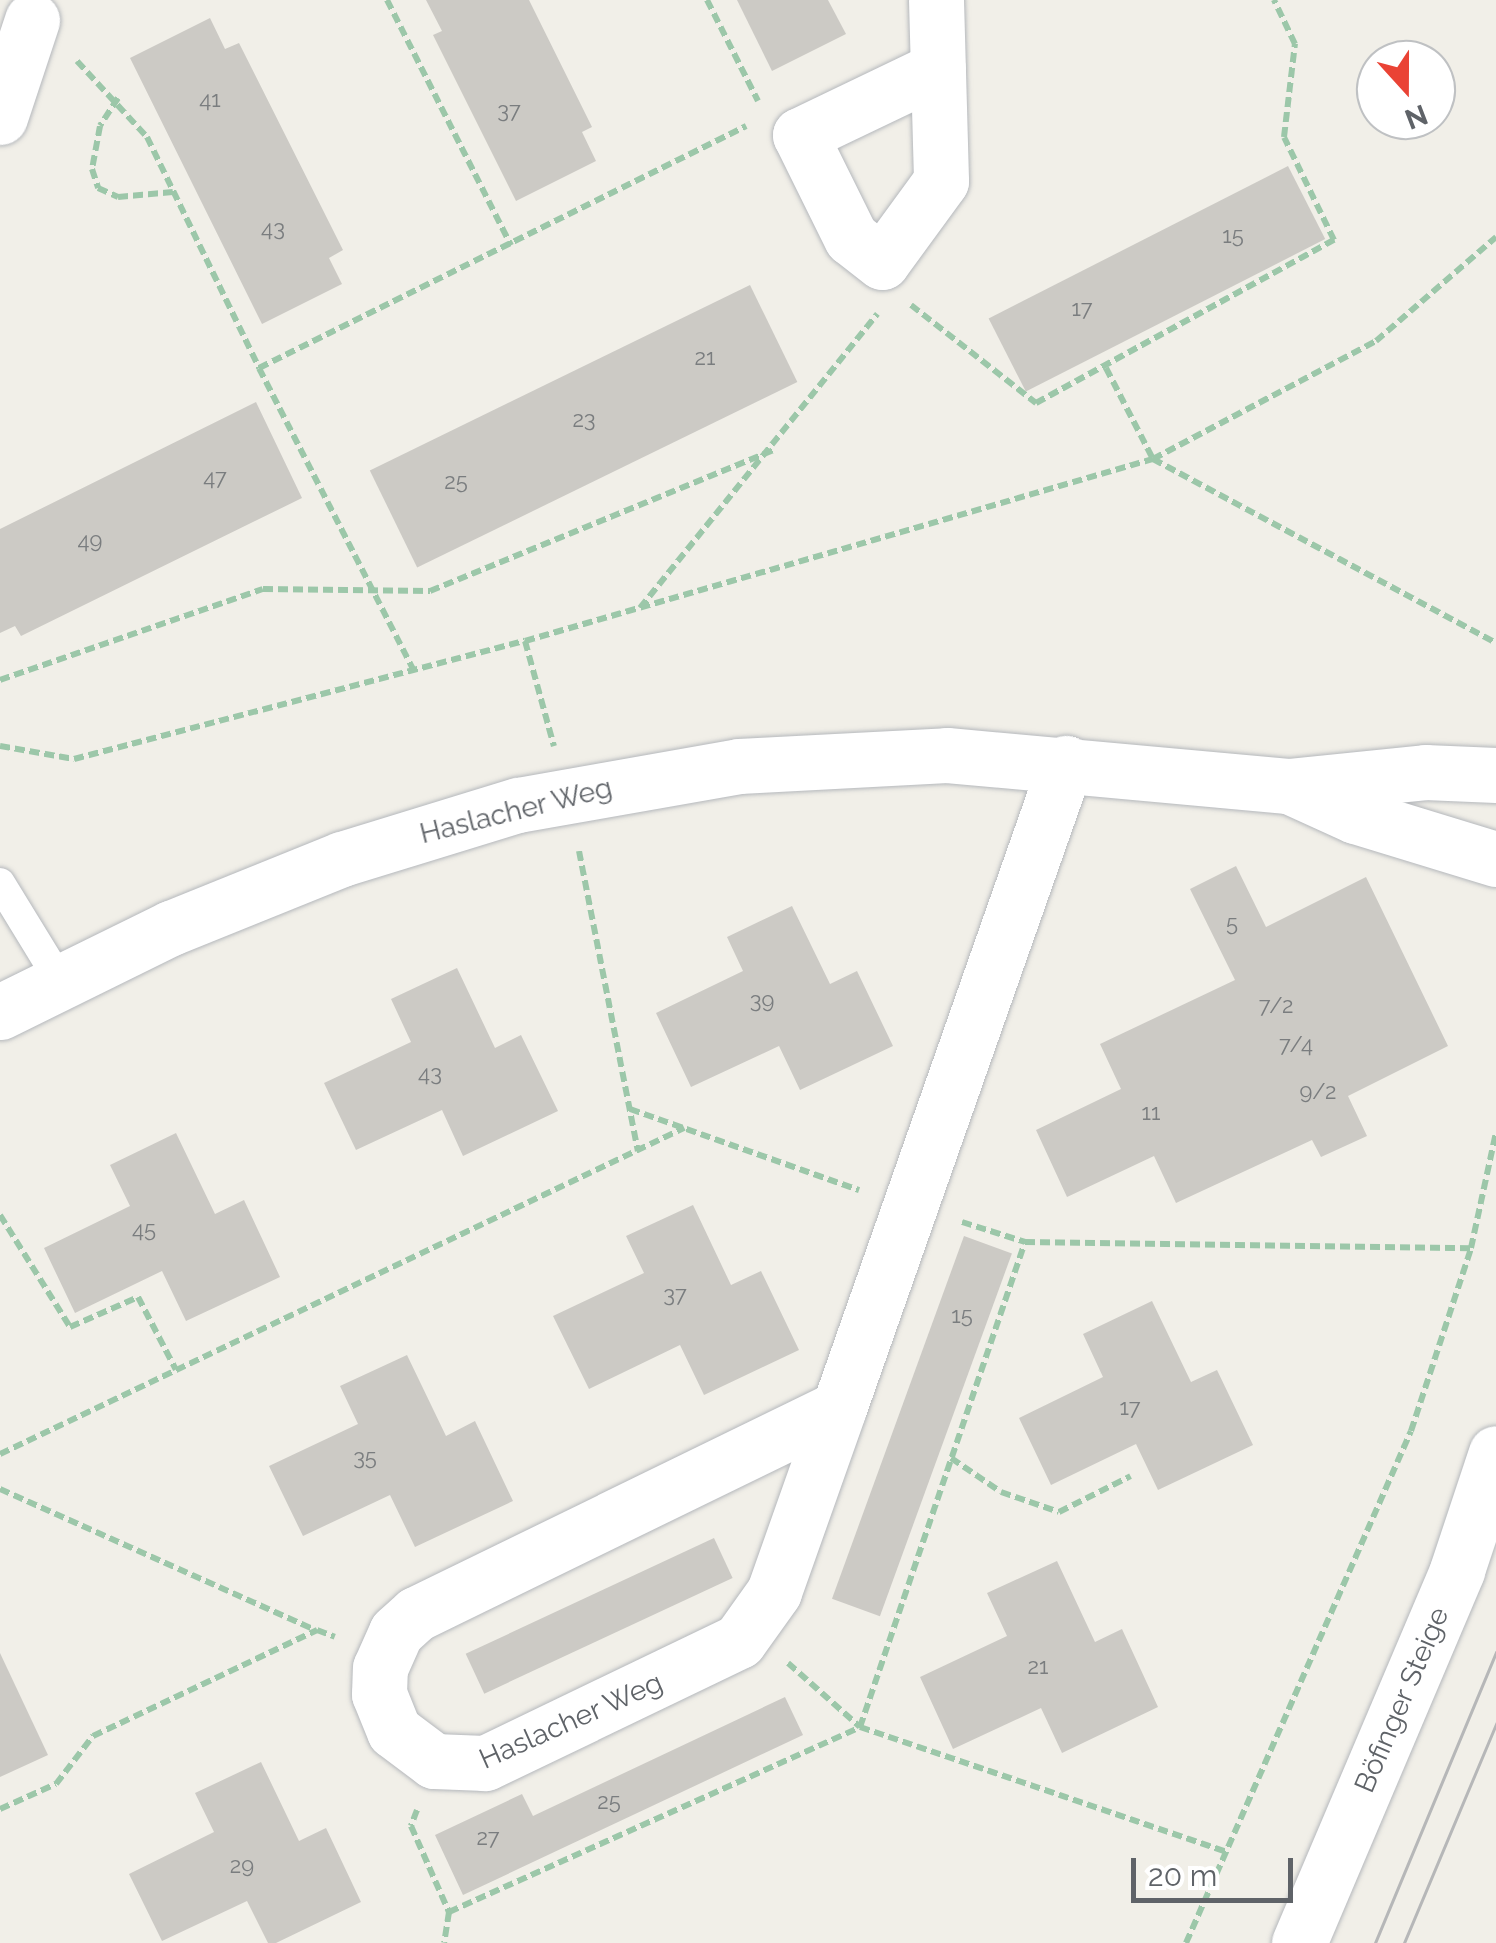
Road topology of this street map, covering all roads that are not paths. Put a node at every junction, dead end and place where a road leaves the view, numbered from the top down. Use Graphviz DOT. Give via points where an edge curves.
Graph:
graph roads {
  1 [pos="936,0"];
  2 [pos="33,19"];
  3 [pos="938,69"];
  4 [pos="0,117"];
  5 [pos="1066,763"];
  6 [pos="1496,775"];
  7 [pos="1288,786"];
  8 [pos="1496,860"];
  9 [pos="0,883"];
  10 [pos="60,981"];
  11 [pos="0,1012"];
  12 [pos="840,1408"];
  13 [pos="1496,1453"];
  14 [pos="1299,1943"];
  1 -- 3 [label="street"];
  2 -- 4 [label="street"];
  3 -- 3 [label="street" via="800,136 851,238 888,277 941,180"];
  5 -- 7 [label="street, Haslacher Weg"];
  5 -- 10 [label="street, Haslacher Weg" via="912,754 795,760 565,794 342,859"];
  5 -- 12 [label="street, Haslacher Weg"];
  6 -- 7 [label="street, Haslacher Weg" via="1425,772"];
  7 -- 8 [label="street, Haslacher Weg" via="1354,816"];
  9 -- 10 [label="lane"];
  10 -- 11 [label="street, Haslacher Weg"];
  12 -- 12 [label="street, Haslacher Weg" via="774,1592 751,1631 708,1659 472,1766 434,1762 411,1749 386,1719 379,1694 384,1655 396,1632 428,1607"];
  13 -- 14 [label="street, Böfinger Steige" via="1458,1570"];
}
